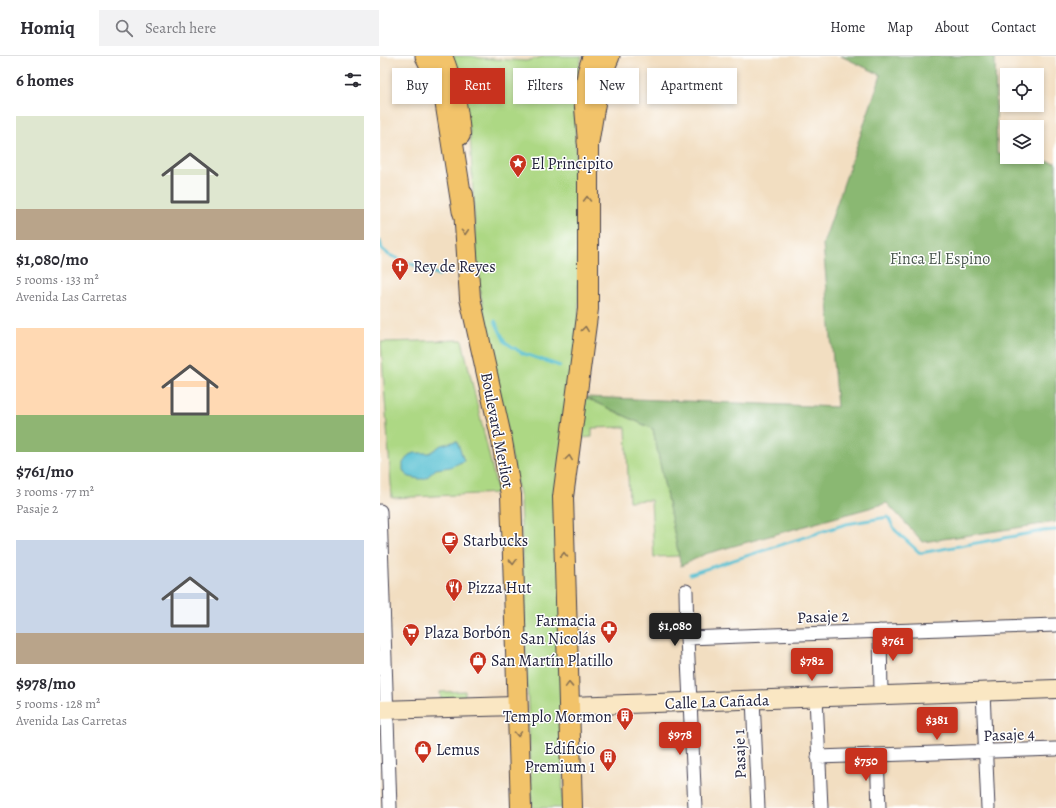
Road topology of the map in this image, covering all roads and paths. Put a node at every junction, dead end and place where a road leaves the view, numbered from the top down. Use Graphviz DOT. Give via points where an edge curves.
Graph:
graph roads {
  1 [pos="426,56"];
  2 [pos="442,56"];
  3 [pos="593,56"];
  4 [pos="609,56"];
  5 [pos="588,142"];
  6 [pos="463,211"];
  7 [pos="380,511"];
  8 [pos="686,590"];
  9 [pos="1056,624"];
  10 [pos="880,631"];
  11 [pos="687,638"];
  12 [pos="1056,689"];
  13 [pos="983,692"];
  14 [pos="881,695"];
  15 [pos="816,697"];
  16 [pos="753,699"];
  17 [pos="690,702"];
  18 [pos="517,706"];
  19 [pos="570,706"];
  20 [pos="383,710"];
  21 [pos="1056,749"];
  22 [pos="986,751"];
  23 [pos="877,755"];
  24 [pos="818,757"];
  25 [pos="390,808"];
  26 [pos="521,808"];
  27 [pos="572,808"];
  28 [pos="695,808"];
  29 [pos="758,808"];
  30 [pos="821,808"];
  31 [pos="879,808"];
  32 [pos="988,808"];
  1 -- 6 [label="highway" via="445,97"];
  2 -- 6 [label="main road, Boulevard Merliot" via="450,75 458,108"];
  3 -- 5 [label="main road" via="584,96"];
  4 -- 5 [label="highway" via="596,93"];
  19 -- 5 [label="main road, one-way" via="563,497 588,309"];
  6 -- 18 [label="main road, Boulevard Merliot, one-way" via="470,298 512,495"];
  7 -- 20 [label="street"];
  8 -- 11 [label="street"];
  9 -- 10 [label="street, Pasaje 2"];
  10 -- 11 [label="street, Pasaje 2"];
  10 -- 14 [label="street"];
  11 -- 17 [label="street"];
  12 -- 13 [label="main road, Calle La Cañada"];
  13 -- 14 [label="main road, Calle La Cañada"];
  13 -- 22 [label="street"];
  14 -- 15 [label="main road, Calle La Cañada"];
  15 -- 16 [label="main road, Calle La Cañada"];
  15 -- 24 [label="street"];
  16 -- 17 [label="main road, Calle La Cañada"];
  16 -- 29 [label="street, Pasaje 1"];
  17 -- 19 [label="main road, Calle La Cañada"];
  17 -- 28 [label="street"];
  18 -- 20 [label="main road"];
  18 -- 26 [label="main road, Boulevard Merliot, one-way"];
  19 -- 27 [label="main road"];
  20 -- 25 [label="street"];
  21 -- 22 [label="street, Pasaje 4"];
  22 -- 23 [label="street, Pasaje 4"];
  22 -- 32 [label="street"];
  23 -- 24 [label="street, Pasaje 4"];
  23 -- 31 [label="street"];
  24 -- 30 [label="street"];
}
